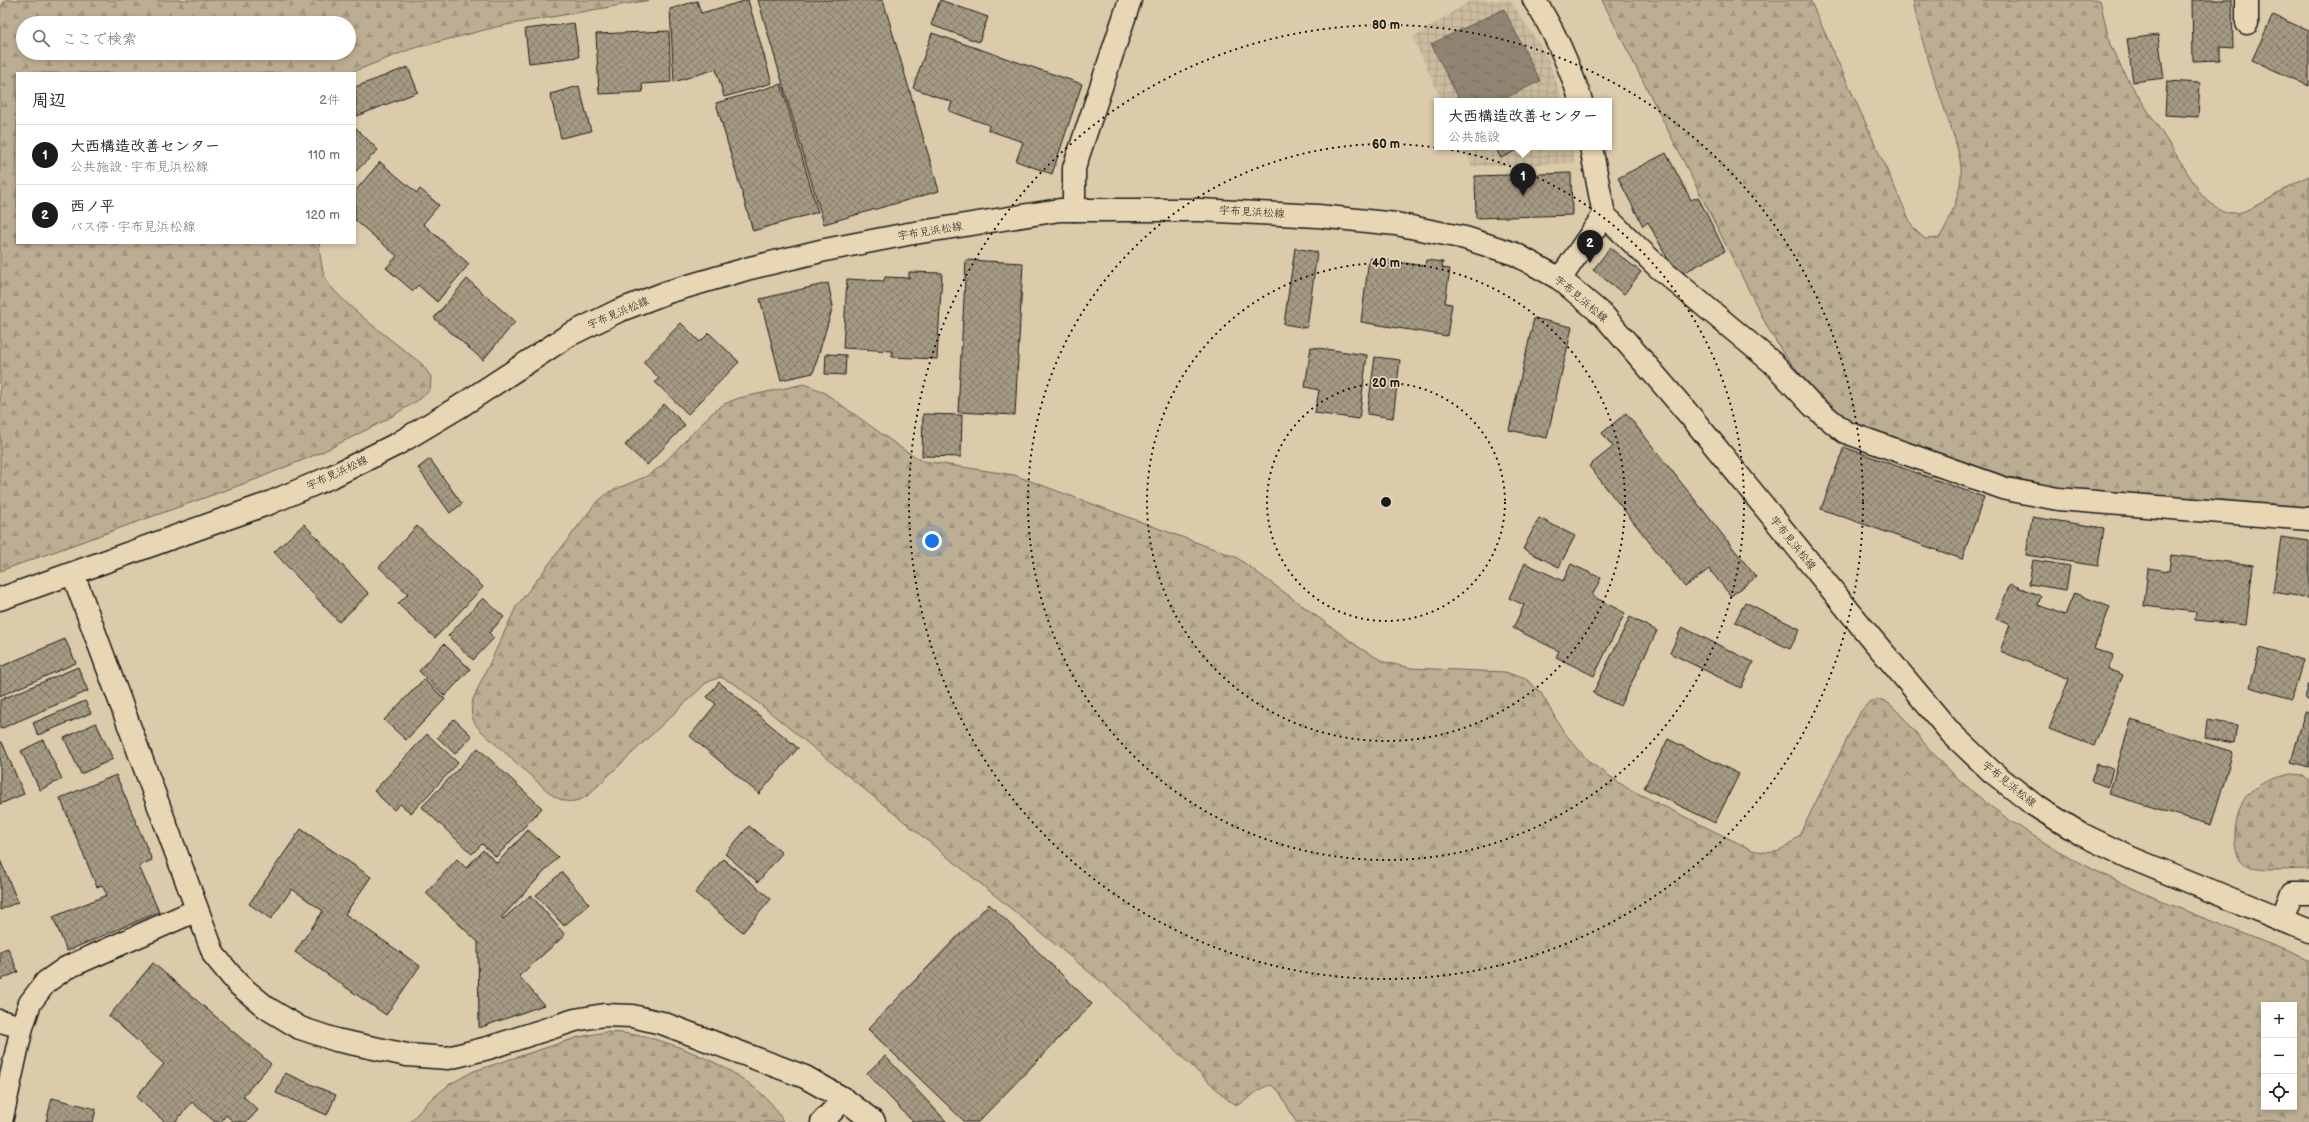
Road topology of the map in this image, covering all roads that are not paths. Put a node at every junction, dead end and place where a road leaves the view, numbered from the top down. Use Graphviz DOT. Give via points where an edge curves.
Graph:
graph roads {
  1 [pos="1130,0"];
  2 [pos="1534,0"];
  3 [pos="2247,0"];
  4 [pos="2247,23"];
  5 [pos="1580,98"];
  6 [pos="1592,150"];
  7 [pos="1074,210"];
  8 [pos="1604,215"];
  9 [pos="1560,279"];
  10 [pos="2309,520"];
  11 [pos="73,574"];
  12 [pos="0,600"];
  13 [pos="2309,893"];
  14 [pos="197,910"];
  15 [pos="2282,920"];
  16 [pos="2309,931"];
  17 [pos="0,1022"];
  18 [pos="22,1027"];
  19 [pos="844,1099"];
  20 [pos="871,1121"];
  21 [pos="1,1122"];
  22 [pos="822,1122"];
  1 -- 7 [label="street" via="1074,168"];
  2 -- 5 [label="street" via="1548,20 1568,63"];
  3 -- 4 [label="street"];
  6 -- 8 [label="street"];
  7 -- 9 [label="street, 宇布見浜松線" via="1199,210 1318,216 1396,224 1465,238 1514,254"];
  7 -- 11 [label="street, 宇布見浜松線" via="1060,210 908,234 825,250 668,292 618,311 569,335 459,407 397,444 333,476 267,504"];
  8 -- 9 [label="street"];
  8 -- 10 [label="street" via="1658,267 1773,363 1813,406 1845,432 2006,489 2058,499"];
  9 -- 15 [label="street, 宇布見浜松線" via="1604,316 1692,418 1950,733 1990,771 2034,805 2081,834 2131,858"];
  11 -- 12 [label="street, 宇布見浜松線"];
  11 -- 14 [label="street"];
  13 -- 15 [label="street" via="2292,893"];
  14 -- 18 [label="street" via="66,968 46,982 30,1003"];
  14 -- 19 [label="street" via="214,955 238,984 267,1008 300,1028 336,1040 407,1054 448,1058 575,1020 604,1015 632,1016 662,1023 805,1076"];
  15 -- 16 [label="street, 宇布見浜松線"];
  17 -- 18 [label="street"];
  18 -- 21 [label="street"];
  19 -- 20 [label="street"];
  19 -- 22 [label="street"];
}
